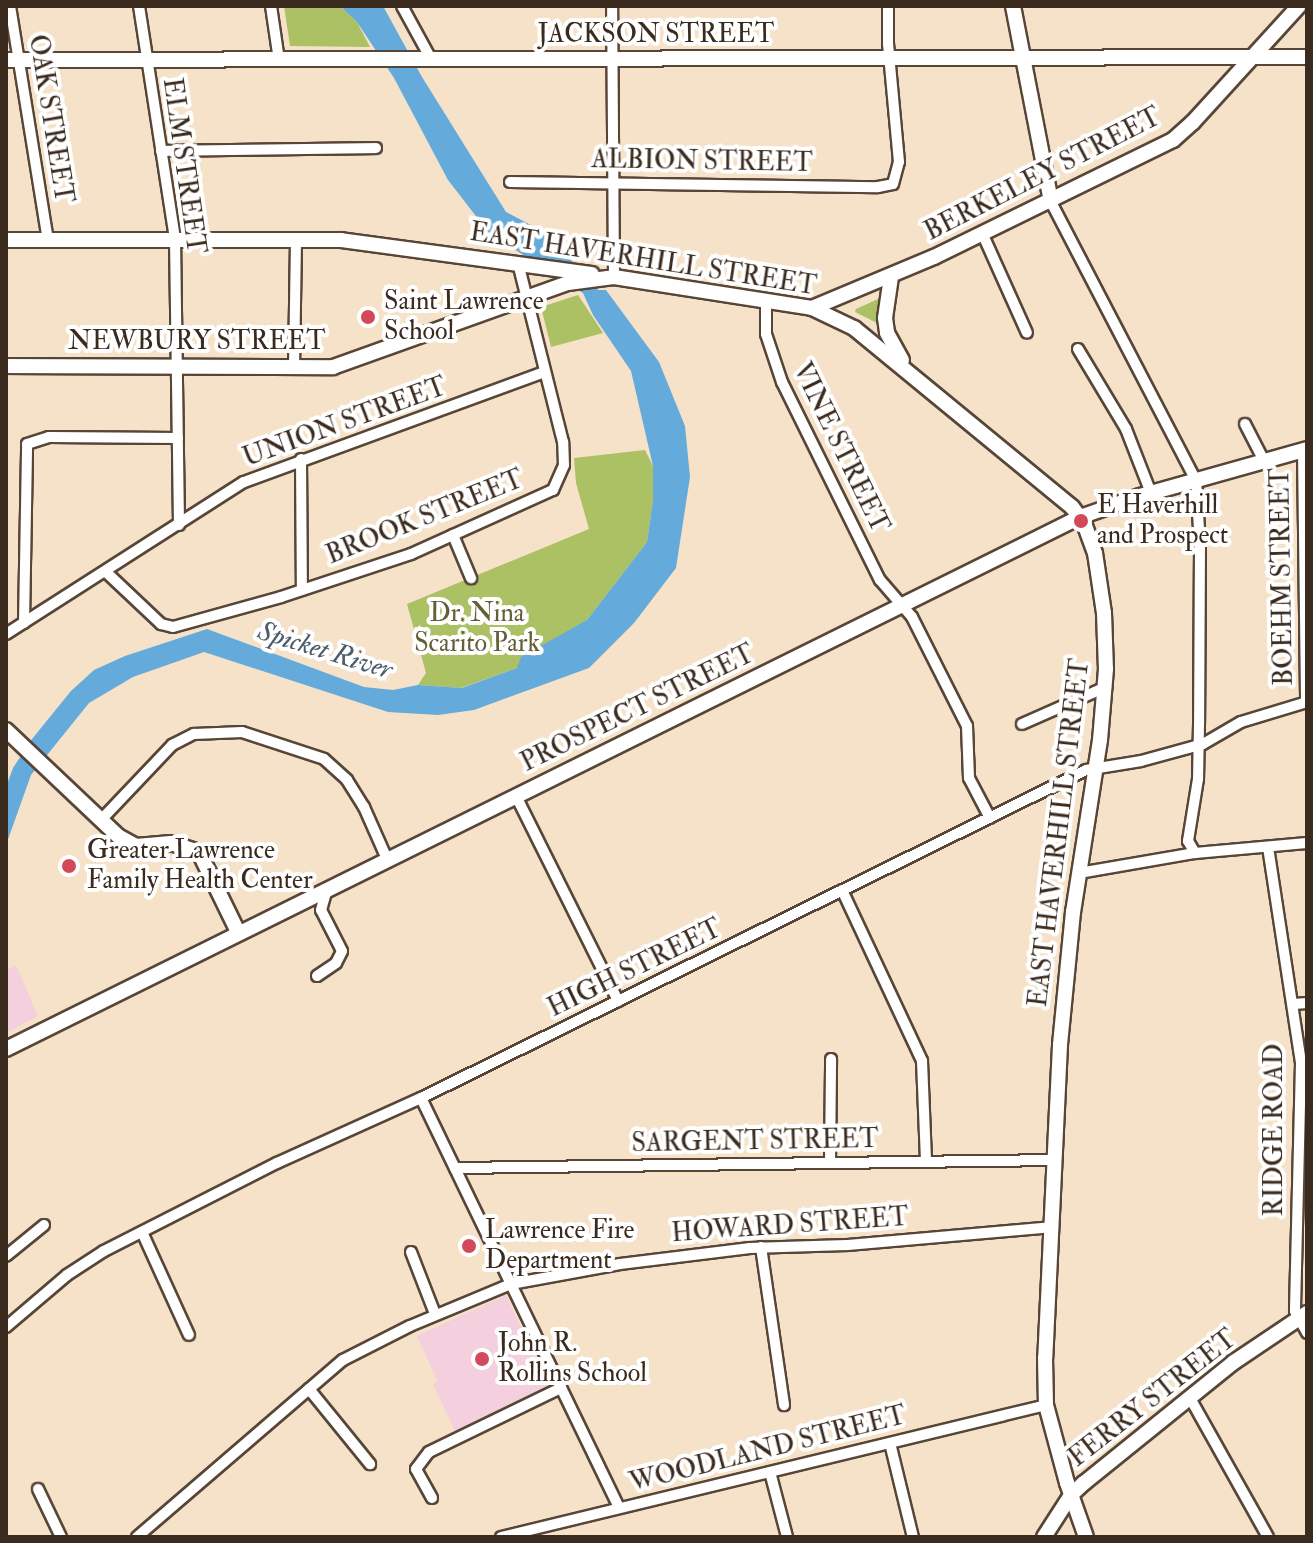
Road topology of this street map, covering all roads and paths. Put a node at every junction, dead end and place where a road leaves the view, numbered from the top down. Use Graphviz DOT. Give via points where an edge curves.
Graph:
graph roads {
  1 [pos="10,6"];
  2 [pos="139,6"];
  3 [pos="271,6"];
  4 [pos="402,6"];
  5 [pos="612,6"];
  6 [pos="888,6"];
  7 [pos="1013,6"];
  8 [pos="1299,6"];
  9 [pos="1249,57"];
  10 [pos="1307,57"];
  11 [pos="426,59"];
  12 [pos="612,59"];
  13 [pos="889,59"];
  14 [pos="12,60"];
  15 [pos="146,60"];
  16 [pos="279,60"];
  17 [pos="1024,60"];
  18 [pos="376,148"];
  19 [pos="161,151"];
  20 [pos="510,182"];
  21 [pos="613,183"];
  22 [pos="1051,202"];
  23 [pos="983,235"];
  24 [pos="175,238"];
  25 [pos="296,239"];
  26 [pos="6,240"];
  27 [pos="48,240"];
  28 [pos="523,264"];
  29 [pos="608,277"];
  30 [pos="891,277"];
  31 [pos="531,297"];
  32 [pos="766,301"];
  33 [pos="812,308"];
  34 [pos="1027,333"];
  35 [pos="1078,349"];
  36 [pos="6,366"];
  37 [pos="177,367"];
  38 [pos="906,367"];
  39 [pos="294,368"];
  40 [pos="545,372"];
  41 [pos="1245,424"];
  42 [pos="178,438"];
  43 [pos="1305,450"];
  44 [pos="301,459"];
  45 [pos="1264,461"];
  46 [pos="1196,480"];
  47 [pos="1151,493"];
  48 [pos="1080,517"];
  49 [pos="179,525"];
  50 [pos="453,535"];
  51 [pos="106,572"];
  52 [pos="471,578"];
  53 [pos="302,590"];
  54 [pos="899,605"];
  55 [pos="24,623"];
  56 [pos="6,634"];
  57 [pos="1106,687"];
  58 [pos="1307,702"];
  59 [pos="1022,724"];
  60 [pos="6,730"];
  61 [pos="1199,745"];
  62 [pos="1095,769"];
  63 [pos="516,796"];
  64 [pos="990,818"];
  65 [pos="100,821"];
  66 [pos="1307,843"];
  67 [pos="1268,847"];
  68 [pos="1195,853"];
  69 [pos="387,859"];
  70 [pos="1079,873"];
  71 [pos="327,889"];
  72 [pos="842,890"];
  73 [pos="238,932"];
  74 [pos="317,976"];
  75 [pos="618,1001"];
  76 [pos="1307,1003"];
  77 [pos="1294,1004"];
  78 [pos="6,1049"];
  79 [pos="831,1059"];
  80 [pos="421,1098"];
  81 [pos="1055,1160"];
  82 [pos="926,1161"];
  83 [pos="830,1163"];
  84 [pos="455,1168"];
  85 [pos="44,1225"];
  86 [pos="1051,1227"];
  87 [pos="142,1232"];
  88 [pos="761,1247"];
  89 [pos="411,1252"];
  90 [pos="6,1256"];
  91 [pos="511,1284"];
  92 [pos="435,1314"];
  93 [pos="1303,1316"];
  94 [pos="6,1327"];
  95 [pos="1307,1333"];
  96 [pos="189,1335"];
  97 [pos="561,1388"];
  98 [pos="309,1389"];
  99 [pos="1190,1398"];
  100 [pos="784,1405"];
  101 [pos="1046,1405"];
  102 [pos="890,1443"];
  103 [pos="370,1464"];
  104 [pos="770,1472"];
  105 [pos="38,1489"];
  106 [pos="1071,1495"];
  107 [pos="432,1498"];
  108 [pos="619,1508"];
  109 [pos="61,1537"];
  110 [pos="137,1537"];
  111 [pos="501,1537"];
  112 [pos="787,1537"];
  113 [pos="913,1537"];
  114 [pos="1044,1537"];
  115 [pos="1086,1537"];
  116 [pos="1268,1537"];
  1 -- 14 [label="street, OAK STREET"];
  2 -- 15 [label="street, ELM STREET"];
  3 -- 16 [label="street"];
  4 -- 11 [label="street"];
  5 -- 12 [label="street"];
  6 -- 13 [label="street"];
  7 -- 17 [label="street"];
  8 -- 9 [label="street, BERKELEY STREET"];
  9 -- 10 [label="street, JACKSON STREET"];
  9 -- 17 [label="street, JACKSON STREET"];
  9 -- 22 [label="street, BERKELEY STREET" via="1173,140"];
  11 -- 12 [label="street, JACKSON STREET"];
  11 -- 16 [label="street, JACKSON STREET"];
  12 -- 13 [label="street, JACKSON STREET"];
  12 -- 21 [label="street"];
  13 -- 17 [label="street, JACKSON STREET"];
  13 -- 21 [label="street, ALBION STREET" via="899,162 893,184"];
  14 -- 15 [label="street, JACKSON STREET"];
  14 -- 27 [label="street, OAK STREET"];
  15 -- 16 [label="street, JACKSON STREET"];
  15 -- 19 [label="street, ELM STREET"];
  17 -- 22 [label="street"];
  18 -- 19 [label="street"];
  19 -- 24 [label="street, ELM STREET"];
  20 -- 21 [label="street, ALBION STREET"];
  21 -- 29 [label="street"];
  22 -- 23 [label="street, BERKELEY STREET"];
  22 -- 46 [label="street"];
  23 -- 30 [label="street, BERKELEY STREET"];
  23 -- 34 [label="street"];
  24 -- 25 [label="street, EAST HAVERHILL STREET"];
  24 -- 27 [label="street, EAST HAVERHILL STREET"];
  24 -- 37 [label="street, ELM STREET"];
  25 -- 28 [label="street, EAST HAVERHILL STREET" via="357,241"];
  25 -- 39 [label="street"];
  26 -- 27 [label="street, EAST HAVERHILL STREET"];
  28 -- 29 [label="street, EAST HAVERHILL STREET"];
  28 -- 31 [label="street, BROOK STREET"];
  29 -- 31 [label="street, NEWBURY STREET" via="568,283"];
  29 -- 32 [label="street, EAST HAVERHILL STREET"];
  30 -- 33 [label="street, BERKELEY STREET"];
  30 -- 38 [label="street" via="887,333"];
  31 -- 39 [label="street, NEWBURY STREET" via="361,360"];
  31 -- 40 [label="street, BROOK STREET"];
  32 -- 33 [label="street, EAST HAVERHILL STREET"];
  32 -- 54 [label="street, VINE STREET" via="766,334 782,382 880,580"];
  33 -- 38 [label="street, EAST HAVERHILL STREET" via="854,328"];
  35 -- 47 [label="street" via="1126,429"];
  36 -- 37 [label="street, NEWBURY STREET"];
  37 -- 39 [label="street, NEWBURY STREET"];
  37 -- 42 [label="street, ELM STREET"];
  38 -- 48 [label="street, EAST HAVERHILL STREET"];
  40 -- 44 [label="street, UNION STREET"];
  40 -- 50 [label="street, BROOK STREET" via="563,442 561,478 553,490"];
  41 -- 45 [label="street"];
  42 -- 49 [label="street, ELM STREET"];
  42 -- 55 [label="street" via="49,437 27,444"];
  43 -- 45 [label="street, PROSPECT STREET"];
  43 -- 58 [label="street, BOEHM STREET"];
  44 -- 49 [label="street, UNION STREET" via="244,482"];
  44 -- 53 [label="street"];
  45 -- 46 [label="street, PROSPECT STREET"];
  46 -- 47 [label="street, PROSPECT STREET"];
  46 -- 61 [label="street"];
  47 -- 48 [label="street, PROSPECT STREET"];
  48 -- 54 [label="street, PROSPECT STREET"];
  48 -- 57 [label="street, EAST HAVERHILL STREET" via="1091,537 1099,579"];
  49 -- 51 [label="street, UNION STREET"];
  50 -- 52 [label="street"];
  50 -- 53 [label="street, BROOK STREET"];
  51 -- 53 [label="street, BROOK STREET" via="161,624 173,627"];
  51 -- 55 [label="street, UNION STREET"];
  54 -- 63 [label="street, PROSPECT STREET"];
  54 -- 64 [label="street, VINE STREET" via="912,617 967,726 968,773"];
  55 -- 56 [label="street, UNION STREET"];
  57 -- 59 [label="street"];
  57 -- 62 [label="street, EAST HAVERHILL STREET"];
  58 -- 61 [label="street, HIGH STREET" via="1241,722"];
  60 -- 65 [label="street"];
  61 -- 62 [label="street, HIGH STREET"];
  61 -- 68 [label="street" via="1188,841"];
  62 -- 64 [label="street, HIGH STREET"];
  62 -- 70 [label="street, EAST HAVERHILL STREET"];
  63 -- 69 [label="street, PROSPECT STREET"];
  63 -- 75 [label="street"];
  64 -- 72 [label="street, HIGH STREET"];
  65 -- 69 [label="street" via="172,745 194,734 242,732 324,759 347,780"];
  65 -- 73 [label="street" via="136,846 171,843 199,852"];
  66 -- 67 [label="street"];
  67 -- 68 [label="street"];
  67 -- 77 [label="street, RIDGE ROAD"];
  68 -- 70 [label="street"];
  69 -- 71 [label="street, PROSPECT STREET"];
  70 -- 81 [label="street, EAST HAVERHILL STREET" via="1060,1045"];
  71 -- 73 [label="street, PROSPECT STREET"];
  71 -- 74 [label="street" via="321,910 342,951 336,963"];
  72 -- 75 [label="street, HIGH STREET"];
  72 -- 82 [label="street" via="922,1061"];
  73 -- 78 [label="street, PROSPECT STREET"];
  75 -- 80 [label="street, HIGH STREET"];
  76 -- 77 [label="street"];
  77 -- 93 [label="street, RIDGE ROAD" via="1301,1063 1295,1311"];
  79 -- 83 [label="street"];
  80 -- 84 [label="street"];
  80 -- 87 [label="street, HIGH STREET"];
  81 -- 82 [label="street, SARGENT STREET"];
  81 -- 86 [label="street, EAST HAVERHILL STREET"];
  82 -- 83 [label="street, SARGENT STREET"];
  83 -- 84 [label="street, SARGENT STREET"];
  84 -- 91 [label="street"];
  85 -- 90 [label="street"];
  86 -- 88 [label="street, HOWARD STREET"];
  86 -- 101 [label="street, EAST HAVERHILL STREET"];
  87 -- 94 [label="street, HIGH STREET" via="81,1265"];
  87 -- 96 [label="street"];
  88 -- 91 [label="street, HOWARD STREET"];
  88 -- 100 [label="street"];
  89 -- 92 [label="street"];
  91 -- 92 [label="street, HOWARD STREET"];
  91 -- 97 [label="street"];
  92 -- 98 [label="street, HOWARD STREET" via="349,1356"];
  93 -- 95 [label="street"];
  93 -- 99 [label="street, FERRY STREET"];
  97 -- 107 [label="street" via="419,1461 416,1469"];
  97 -- 108 [label="street"];
  98 -- 103 [label="street"];
  98 -- 110 [label="street, HOWARD STREET"];
  99 -- 106 [label="street, FERRY STREET"];
  99 -- 116 [label="street"];
  101 -- 102 [label="street, WOODLAND STREET"];
  101 -- 106 [label="street, EAST HAVERHILL STREET"];
  102 -- 104 [label="street, WOODLAND STREET"];
  102 -- 113 [label="street"];
  104 -- 108 [label="street, WOODLAND STREET"];
  104 -- 112 [label="street"];
  105 -- 109 [label="street"];
  106 -- 114 [label="street, FERRY STREET"];
  106 -- 115 [label="street, EAST HAVERHILL STREET"];
  108 -- 111 [label="street, WOODLAND STREET"];
}
